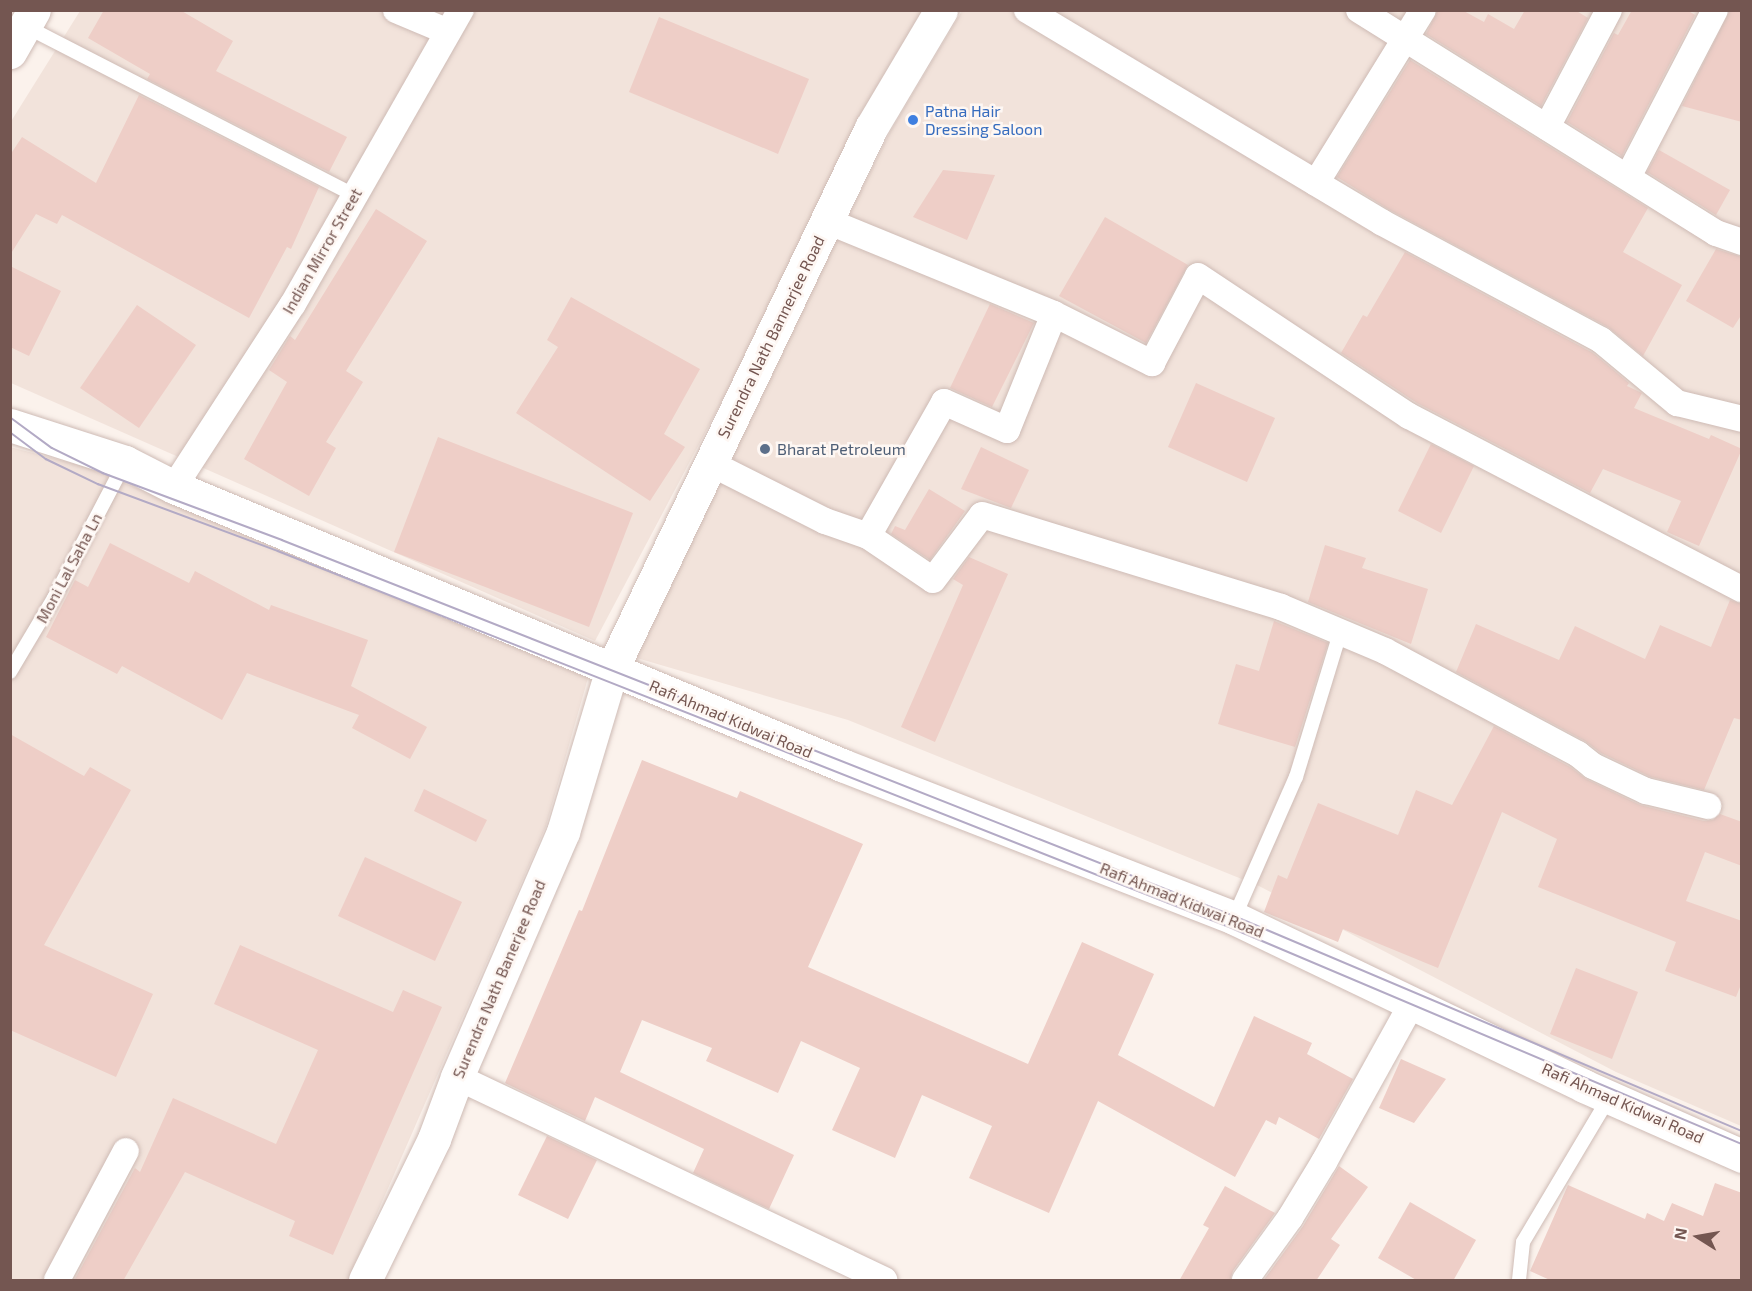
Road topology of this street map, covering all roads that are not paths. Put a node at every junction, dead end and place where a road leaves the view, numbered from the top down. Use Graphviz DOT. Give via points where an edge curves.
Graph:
graph roads {
  1 [pos="396,10"];
  2 [pos="941,10"];
  3 [pos="1027,10"];
  4 [pos="1359,10"];
  5 [pos="1422,10"];
  6 [pos="1609,10"];
  7 [pos="1715,10"];
  8 [pos="455,21"];
  9 [pos="23,30"];
  10 [pos="1406,39"];
  11 [pos="1547,127"];
  12 [pos="1628,177"];
  13 [pos="1316,183"];
  14 [pos="354,195"];
  15 [pos="827,221"];
  16 [pos="1742,242"];
  17 [pos="1054,314"];
  18 [pos="1742,419"];
  19 [pos="10,424"];
  20 [pos="125,462"];
  21 [pos="710,463"];
  22 [pos="174,487"];
  23 [pos="868,536"];
  24 [pos="1742,589"];
  25 [pos="1341,630"];
  26 [pos="612,669"];
  27 [pos="10,672"];
  28 [pos="1708,806"];
  29 [pos="1234,918"];
  30 [pos="1412,1003"];
  31 [pos="457,1077"];
  32 [pos="1609,1098"];
  33 [pos="126,1150"];
  34 [pos="1742,1156"];
  35 [pos="57,1281"];
  36 [pos="365,1281"];
  37 [pos="884,1281"];
  38 [pos="1245,1281"];
  39 [pos="1519,1281"];
  1 -- 8 [label="street"];
  2 -- 15 [label="main road, Surendra Nath Bannerjee Road" via="871,128"];
  3 -- 13 [label="street"];
  4 -- 10 [label="street"];
  5 -- 10 [label="street"];
  6 -- 11 [label="street"];
  7 -- 12 [label="street"];
  8 -- 14 [label="street, Indian Mirror Street"];
  9 -- 14 [label="lane"];
  10 -- 11 [label="street"];
  10 -- 13 [label="street"];
  11 -- 12 [label="street"];
  12 -- 16 [label="street" via="1716,233"];
  13 -- 18 [label="street" via="1601,340 1677,404"];
  14 -- 22 [label="street, Indian Mirror Street" via="293,304"];
  15 -- 17 [label="street"];
  15 -- 21 [label="main road, Surendra Nath Bannerjee Road"];
  17 -- 23 [label="street" via="1007,430 944,402"];
  17 -- 24 [label="street" via="1152,363 1198,276 1409,416"];
  19 -- 20 [label="main road, Rafi Ahmad Kidwai Road"];
  20 -- 22 [label="main road, Rafi Ahmad Kidwai Road"];
  20 -- 27 [label="lane, Moni Lal Saha Ln" via="54,598"];
  21 -- 23 [label="street" via="825,521"];
  21 -- 26 [label="main road, Surendra Nath Bannerjee Road"];
  22 -- 26 [label="main road, Rafi Ahmad Kidwai Road"];
  23 -- 25 [label="street" via="933,580 982,515 1281,607"];
  25 -- 28 [label="street" via="1604,771 1646,791"];
  25 -- 29 [label="lane" via="1296,777"];
  26 -- 29 [label="main road, Rafi Ahmad Kidwai Road" via="842,765"];
  26 -- 31 [label="main road, Surendra Nath Banerjee Road" via="563,832"];
  29 -- 30 [label="main road, Rafi Ahmad Kidwai Road"];
  30 -- 32 [label="main road, Rafi Ahmad Kidwai Road"];
  30 -- 38 [label="street" via="1324,1162"];
  31 -- 36 [label="main road, Surendra Nath Banerjee Road" via="434,1139"];
  31 -- 37 [label="street"];
  32 -- 34 [label="main road, Rafi Ahmad Kidwai Road"];
  32 -- 39 [label="lane" via="1523,1242"];
  33 -- 35 [label="street"];
}
